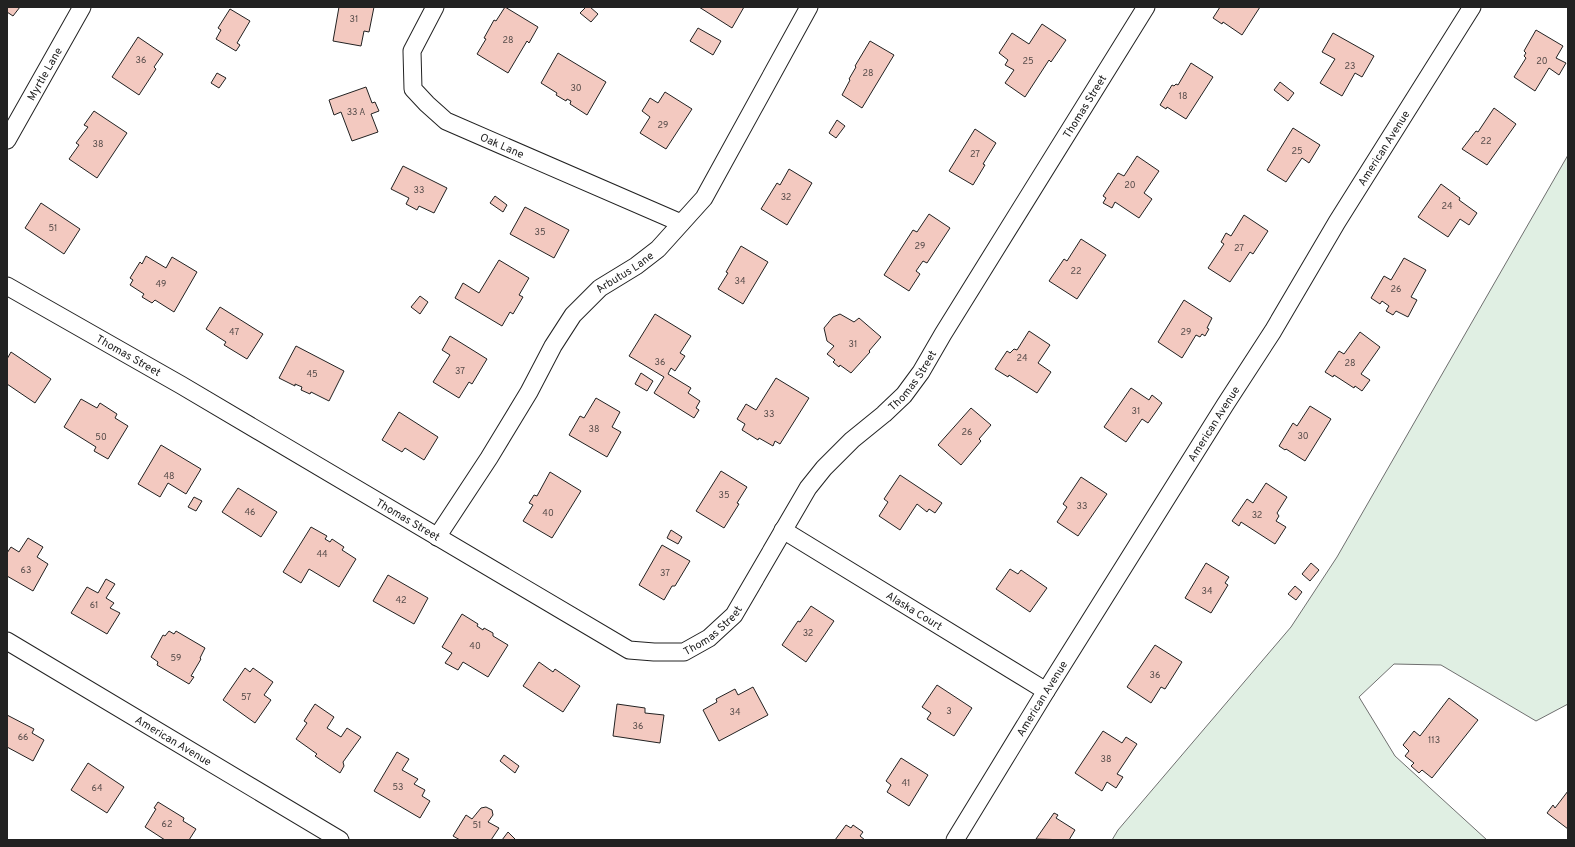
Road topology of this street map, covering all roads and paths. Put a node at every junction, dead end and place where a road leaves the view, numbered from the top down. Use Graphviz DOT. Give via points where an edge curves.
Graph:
graph roads {
  1 [pos="82,7"];
  2 [pos="435,7"];
  3 [pos="808,7"];
  4 [pos="1146,7"];
  5 [pos="1472,7"];
  6 [pos="7,140"];
  7 [pos="681,224"];
  8 [pos="7,286"];
  9 [pos="783,530"];
  10 [pos="436,537"];
  11 [pos="7,641"];
  12 [pos="1046,691"];
  13 [pos="340,840"];
  14 [pos="955,840"];
  1 -- 6 [label="street, Myrtle Lane"];
  2 -- 7 [label="street, Oak Lane" via="412,51 413,89 446,121"];
  3 -- 7 [label="street, Arbutus Lane" via="704,198"];
  4 -- 9 [label="street, Thomas Street" via="921,372 904,395 824,468 808,488"];
  5 -- 12 [label="street, American Avenue" via="1337,222 1273,331"];
  7 -- 10 [label="street, Arbutus Lane" via="658,249 600,288 573,315 553,346 530,392"];
  8 -- 10 [label="street, Thomas Street" via="181,385"];
  9 -- 10 [label="street, Thomas Street" via="734,614 709,638 684,652 629,650"];
  9 -- 12 [label="street, Alaska Court"];
  11 -- 13 [label="street, American Avenue"];
  12 -- 14 [label="street, American Avenue"];
}
